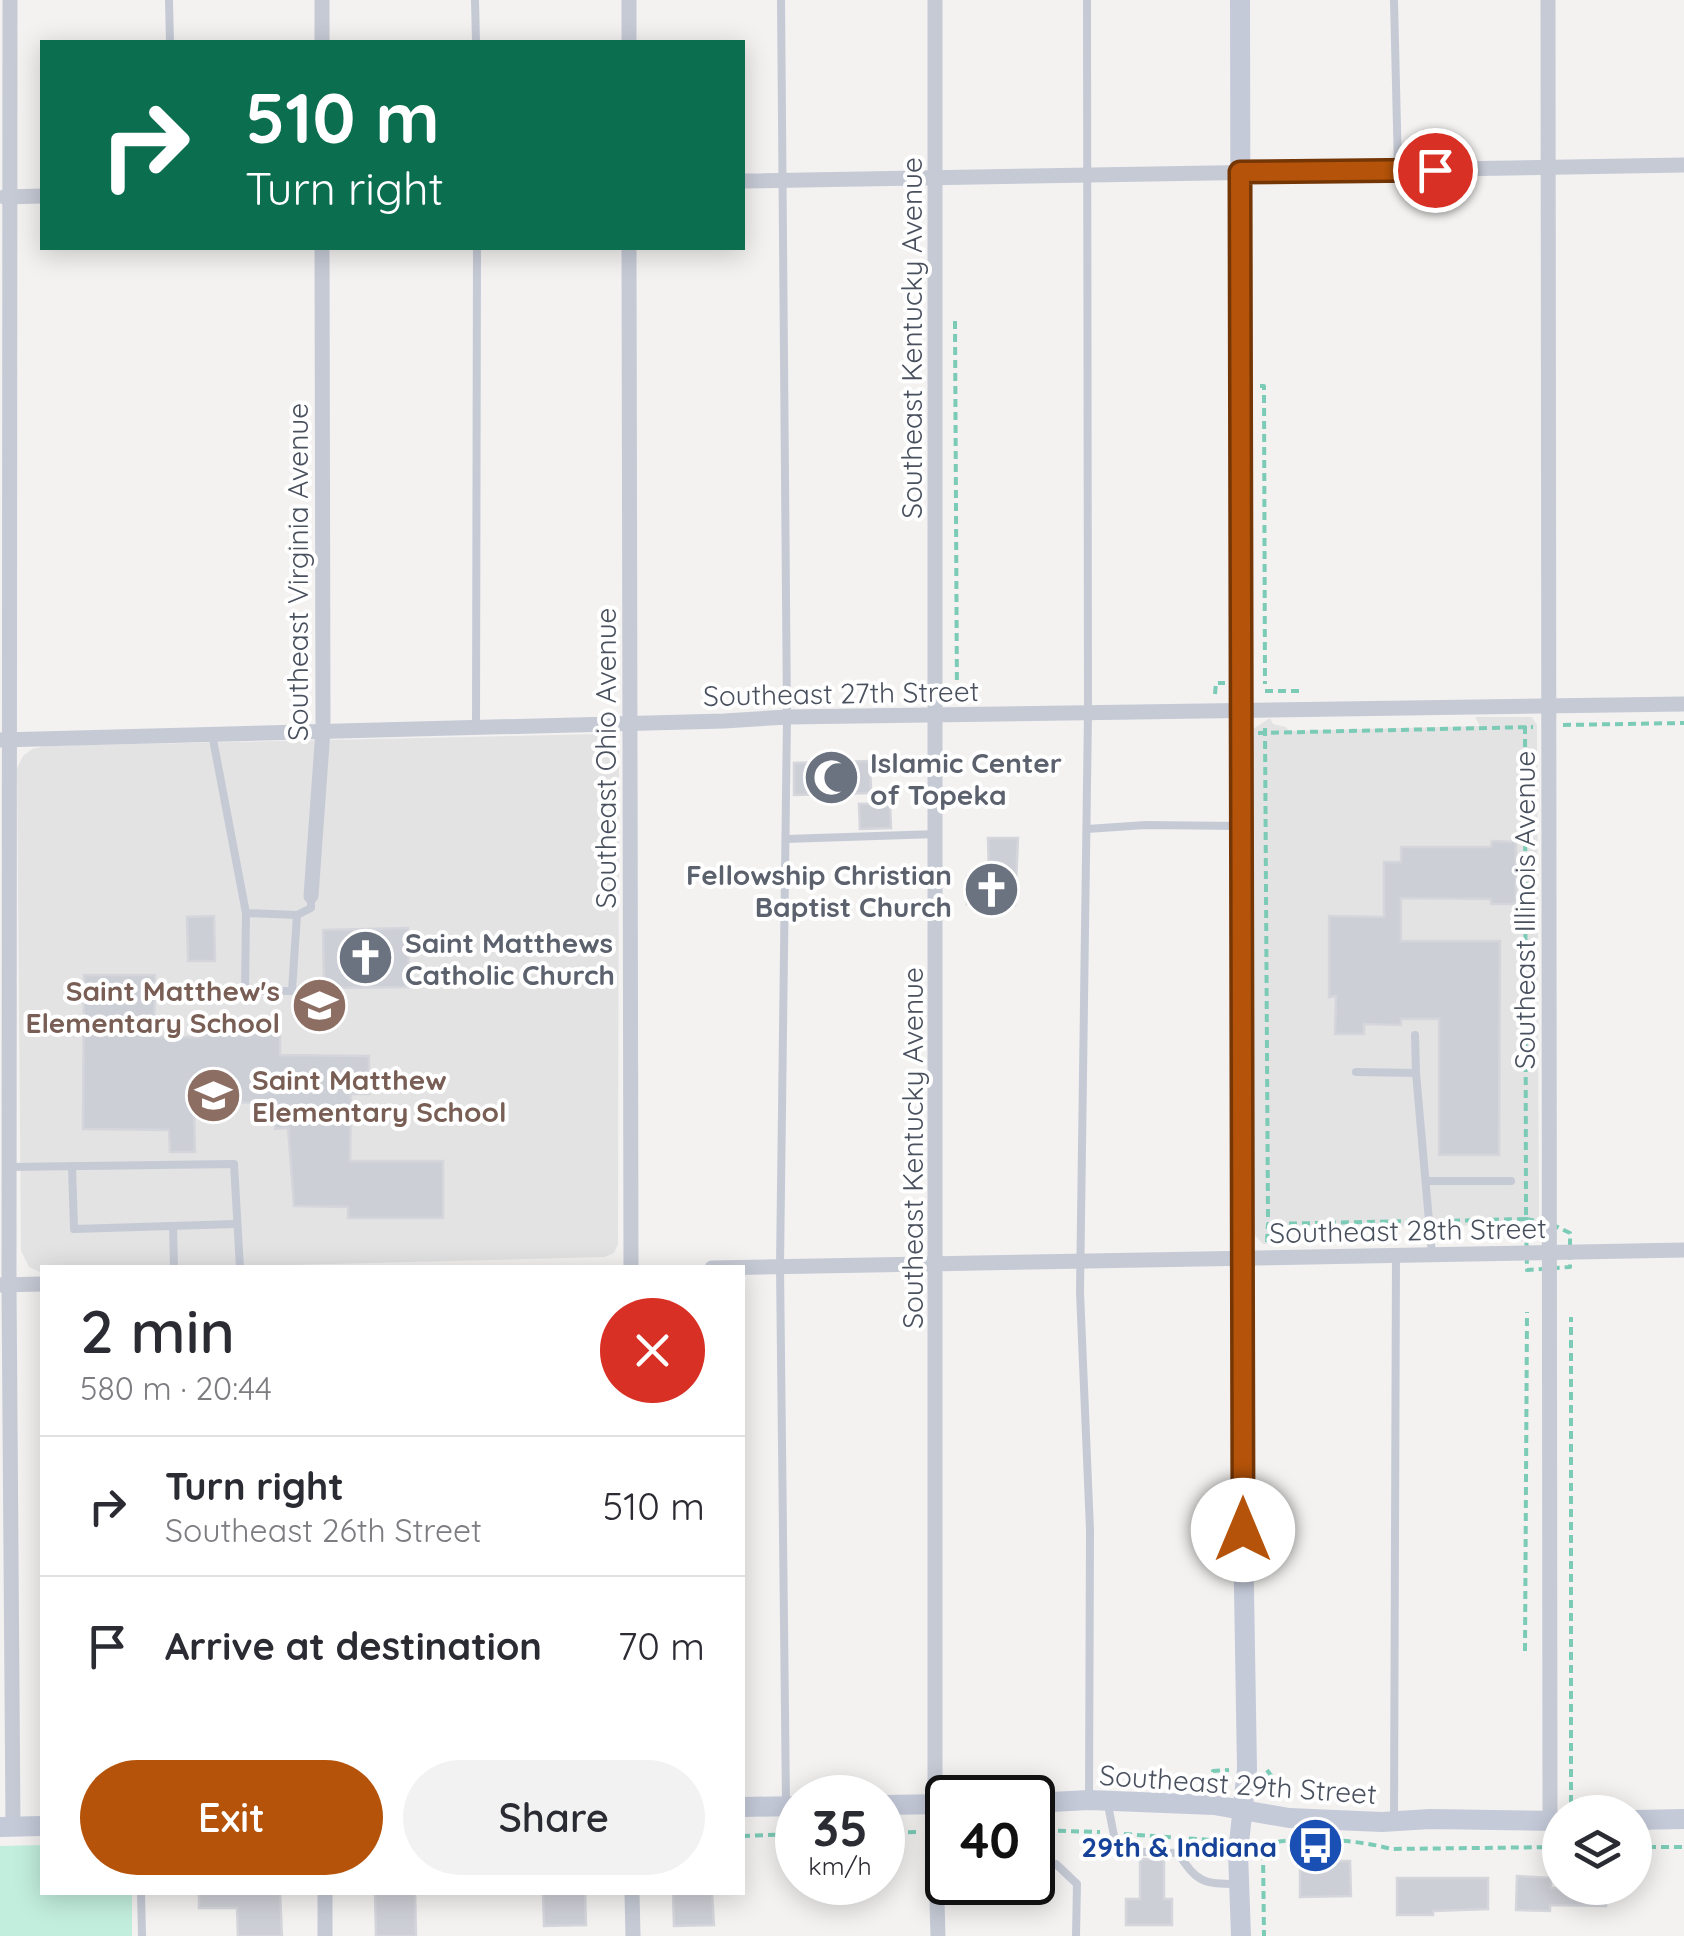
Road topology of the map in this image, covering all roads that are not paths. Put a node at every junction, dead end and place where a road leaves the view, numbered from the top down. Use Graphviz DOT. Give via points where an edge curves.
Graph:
graph roads {
  1 [pos="10,0"];
  2 [pos="169,0"];
  3 [pos="322,0"];
  4 [pos="476,0"];
  5 [pos="628,0"];
  6 [pos="781,0"];
  7 [pos="935,0"];
  8 [pos="1087,0"];
  9 [pos="1240,0"];
  10 [pos="1394,0"];
  11 [pos="1548,0"];
  12 [pos="170,40"];
  13 [pos="322,40"];
  14 [pos="476,40"];
  15 [pos="629,40"];
  16 [pos="1684,165"];
  17 [pos="1548,168"];
  18 [pos="1398,170"];
  19 [pos="1240,172"];
  20 [pos="1087,174"];
  21 [pos="936,177"];
  22 [pos="782,180"];
  23 [pos="745,182"];
  24 [pos="40,196"];
  25 [pos="5,197"];
  26 [pos="322,250"];
  27 [pos="476,250"];
  28 [pos="629,250"];
  29 [pos="1684,704"];
  30 [pos="1548,706"];
  31 [pos="1240,709"];
  32 [pos="1088,713"];
  33 [pos="936,715"];
  34 [pos="788,717"];
  35 [pos="630,723"];
  36 [pos="476,726"];
  37 [pos="323,730"];
  38 [pos="212,734"];
  39 [pos="5,740"];
  40 [pos="1241,826"];
  41 [pos="1087,829"];
  42 [pos="937,834"];
  43 [pos="786,838"];
  44 [pos="311,896"];
  45 [pos="246,913"];
  46 [pos="297,915"];
  47 [pos="1415,1034"];
  48 [pos="1356,1072"];
  49 [pos="1416,1073"];
  50 [pos="9,1166"];
  51 [pos="72,1166"];
  52 [pos="1427,1181"];
  53 [pos="1511,1181"];
  54 [pos="235,1224"];
  55 [pos="174,1226"];
  56 [pos="1684,1250"];
  57 [pos="1549,1252"];
  58 [pos="1432,1254"];
  59 [pos="1396,1255"];
  60 [pos="1242,1258"];
  61 [pos="1082,1261"];
  62 [pos="938,1263"];
  63 [pos="174,1265"];
  64 [pos="240,1265"];
  65 [pos="631,1265"];
  66 [pos="780,1266"];
  67 [pos="745,1267"];
  68 [pos="40,1284"];
  69 [pos="4,1285"];
  70 [pos="6,1663"];
  71 [pos="791,1775"];
  72 [pos="941,1775"];
  73 [pos="1560,1795"];
  74 [pos="1098,1801"];
  75 [pos="1055,1803"];
  76 [pos="775,1807"];
  77 [pos="745,1808"];
  78 [pos="1242,1810"];
  79 [pos="1542,1816"];
  80 [pos="1684,1819"];
  81 [pos="1652,1820"];
  82 [pos="1394,1822"];
  83 [pos="40,1826"];
  84 [pos="6,1827"];
  85 [pos="1055,1864"];
  86 [pos="1239,1884"];
  87 [pos="140,1895"];
  88 [pos="324,1895"];
  89 [pos="632,1895"];
  90 [pos="940,1905"];
  91 [pos="142,1936"];
  92 [pos="325,1936"];
  93 [pos="633,1936"];
  94 [pos="938,1936"];
  95 [pos="1076,1936"];
  96 [pos="1240,1936"];
  1 -- 25 [label="street"];
  2 -- 12 [label="lane"];
  3 -- 13 [label="street"];
  4 -- 14 [label="lane"];
  5 -- 15 [label="street"];
  6 -- 22 [label="lane"];
  7 -- 21 [label="street, Southeast Kentucky Avenue"];
  8 -- 20 [label="lane"];
  9 -- 19 [label="street"];
  10 -- 18 [label="lane"];
  11 -- 17 [label="street, Southeast Illinois Avenue"];
  16 -- 17 [label="street"];
  17 -- 18 [label="street"];
  17 -- 30 [label="street, Southeast Illinois Avenue"];
  18 -- 19 [label="street"];
  19 -- 20 [label="street"];
  19 -- 31 [label="street"];
  20 -- 21 [label="street"];
  20 -- 32 [label="lane"];
  21 -- 22 [label="street"];
  21 -- 33 [label="street, Southeast Kentucky Avenue"];
  22 -- 23 [label="street"];
  22 -- 34 [label="lane"];
  24 -- 25 [label="street"];
  25 -- 39 [label="street"];
  26 -- 37 [label="street, Southeast Virginia Avenue"];
  27 -- 36 [label="lane"];
  28 -- 35 [label="street, Southeast Ohio Avenue"];
  29 -- 30 [label="street, Southeast 27th Street"];
  30 -- 31 [label="street, Southeast 27th Street"];
  30 -- 57 [label="street, Southeast Illinois Avenue"];
  31 -- 32 [label="street, Southeast 27th Street"];
  31 -- 40 [label="street"];
  32 -- 33 [label="street, Southeast 27th Street"];
  32 -- 41 [label="lane"];
  33 -- 34 [label="street, Southeast 27th Street"];
  33 -- 42 [label="street, Southeast Kentucky Avenue"];
  34 -- 35 [label="street, Southeast 27th Street"];
  34 -- 43 [label="lane"];
  35 -- 36 [label="street, Southeast 27th Street"];
  35 -- 65 [label="street, Southeast Ohio Avenue"];
  36 -- 37 [label="street, Southeast 27th Street"];
  37 -- 38 [label="street, Southeast 27th Street"];
  37 -- 44 [label="street, Southeast Virginia Avenue"];
  38 -- 39 [label="street, Southeast 27th Street"];
  38 -- 45 [label="lane"];
  39 -- 50 [label="street"];
  40 -- 41 [label="lane"];
  40 -- 60 [label="street"];
  41 -- 61 [label="lane"];
  42 -- 43 [label="lane"];
  42 -- 62 [label="street, Southeast Kentucky Avenue"];
  43 -- 66 [label="lane"];
  44 -- 46 [label="lane" via="310,908"];
  45 -- 46 [label="lane"];
  45 -- 46 [label="lane" via="245,992 292,991"];
  47 -- 49 [label="lane"];
  48 -- 49 [label="lane"];
  49 -- 52 [label="lane"];
  50 -- 51 [label="lane"];
  50 -- 69 [label="street"];
  51 -- 54 [label="lane" via="234,1164"];
  51 -- 55 [label="lane" via="74,1229"];
  52 -- 53 [label="lane"];
  52 -- 58 [label="lane"];
  54 -- 55 [label="lane"];
  54 -- 64 [label="lane"];
  55 -- 63 [label="lane"];
  56 -- 57 [label="street, Southeast 28th Street"];
  57 -- 58 [label="street, Southeast 28th Street"];
  57 -- 73 [label="street, Southeast Illinois Avenue"];
  58 -- 59 [label="street, Southeast 28th Street"];
  59 -- 60 [label="street, Southeast 28th Street"];
  59 -- 82 [label="lane"];
  60 -- 61 [label="street, Southeast 28th Street"];
  60 -- 78 [label="street"];
  61 -- 62 [label="street, Southeast 28th Street"];
  61 -- 74 [label="lane"];
  62 -- 66 [label="street, Southeast 28th Street"];
  62 -- 72 [label="street, Southeast Kentucky Avenue"];
  66 -- 67 [label="street, Southeast 28th Street"];
  66 -- 71 [label="lane"];
  68 -- 69 [label="street"];
  69 -- 70 [label="street"];
  70 -- 84 [label="street"];
  74 -- 75 [label="street, Southeast 29th Street"];
  74 -- 78 [label="street, Southeast 29th Street"];
  74 -- 86 [label="lane" via="1118,1851 1178,1852 1193,1876"];
  76 -- 77 [label="street"];
  78 -- 82 [label="street, Southeast 29th Street"];
  78 -- 86 [label="street"];
  79 -- 82 [label="street, Southeast 29th Street"];
  80 -- 81 [label="street"];
  83 -- 84 [label="street"];
  85 -- 95 [label="lane" via="1077,1884"];
  86 -- 96 [label="street"];
  87 -- 91 [label="lane"];
  88 -- 92 [label="street"];
  89 -- 93 [label="street"];
  90 -- 94 [label="street, Southeast Kentucky Avenue"];
}
